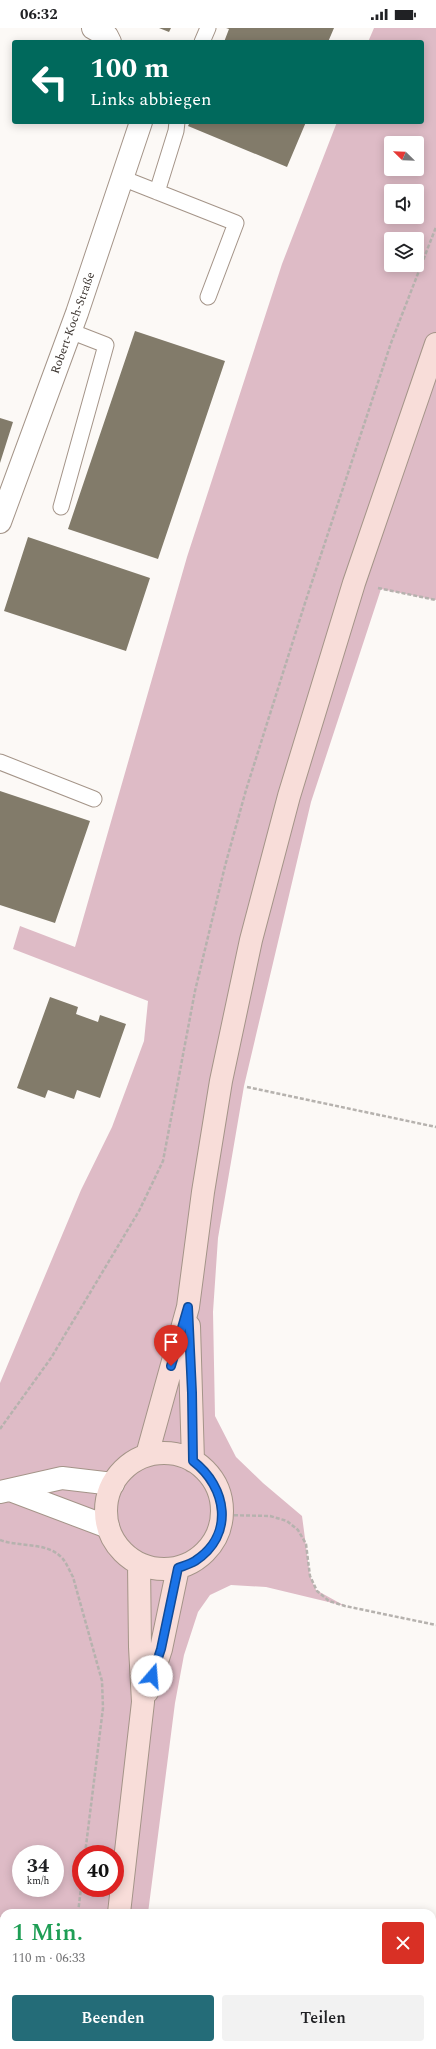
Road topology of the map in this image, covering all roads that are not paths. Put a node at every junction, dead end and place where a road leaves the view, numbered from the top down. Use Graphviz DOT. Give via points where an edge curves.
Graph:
graph roads {
  1 [pos="93,28"];
  2 [pos="208,28"];
  3 [pos="109,40"];
  4 [pos="203,40"];
  5 [pos="140,124"];
  6 [pos="177,124"];
  7 [pos="122,178"];
  8 [pos="157,192"];
  9 [pos="208,297"];
  10 [pos="70,331"];
  11 [pos="436,344"];
  12 [pos="61,507"];
  13 [pos="0,522"];
  14 [pos="0,762"];
  15 [pos="94,799"];
  16 [pos="188,1307"];
  17 [pos="147,1455"];
  18 [pos="193,1461"];
  19 [pos="112,1484"];
  20 [pos="5,1491"];
  21 [pos="108,1527"];
  22 [pos="139,1564"];
  23 [pos="178,1568"];
  24 [pos="143,1702"];
  25 [pos="119,1909"];
  1 -- 3 [label="street" via="108,36"];
  2 -- 4 [label="lane"];
  5 -- 7 [label="street, Robert-Koch-Straße"];
  6 -- 8 [label="lane"];
  7 -- 8 [label="lane"];
  7 -- 10 [label="street, Robert-Koch-Straße"];
  8 -- 9 [label="lane" via="236,223"];
  10 -- 12 [label="lane" via="106,345"];
  10 -- 13 [label="street, Robert-Koch-Straße"];
  11 -- 16 [label="street" via="354,584 289,796 251,940 221,1081"];
  14 -- 15 [label="lane"];
  16 -- 17 [label="street"];
  16 -- 18 [label="street"];
  17 -- 18 [label="street" via="179,1454"];
  17 -- 19 [label="street" via="133,1462"];
  18 -- 23 [label="street" via="206,1470 215,1484 221,1498 222,1515 218,1533 209,1549 195,1561"];
  19 -- 20 [label="street" via="62,1478"];
  19 -- 21 [label="street" via="107,1498"];
  20 -- 21 [label="street"];
  21 -- 22 [label="street" via="114,1542 125,1555"];
  22 -- 23 [label="street" via="158,1570"];
  22 -- 24 [label="street"];
  23 -- 24 [label="street" via="161,1649"];
  24 -- 25 [label="street"];
}
